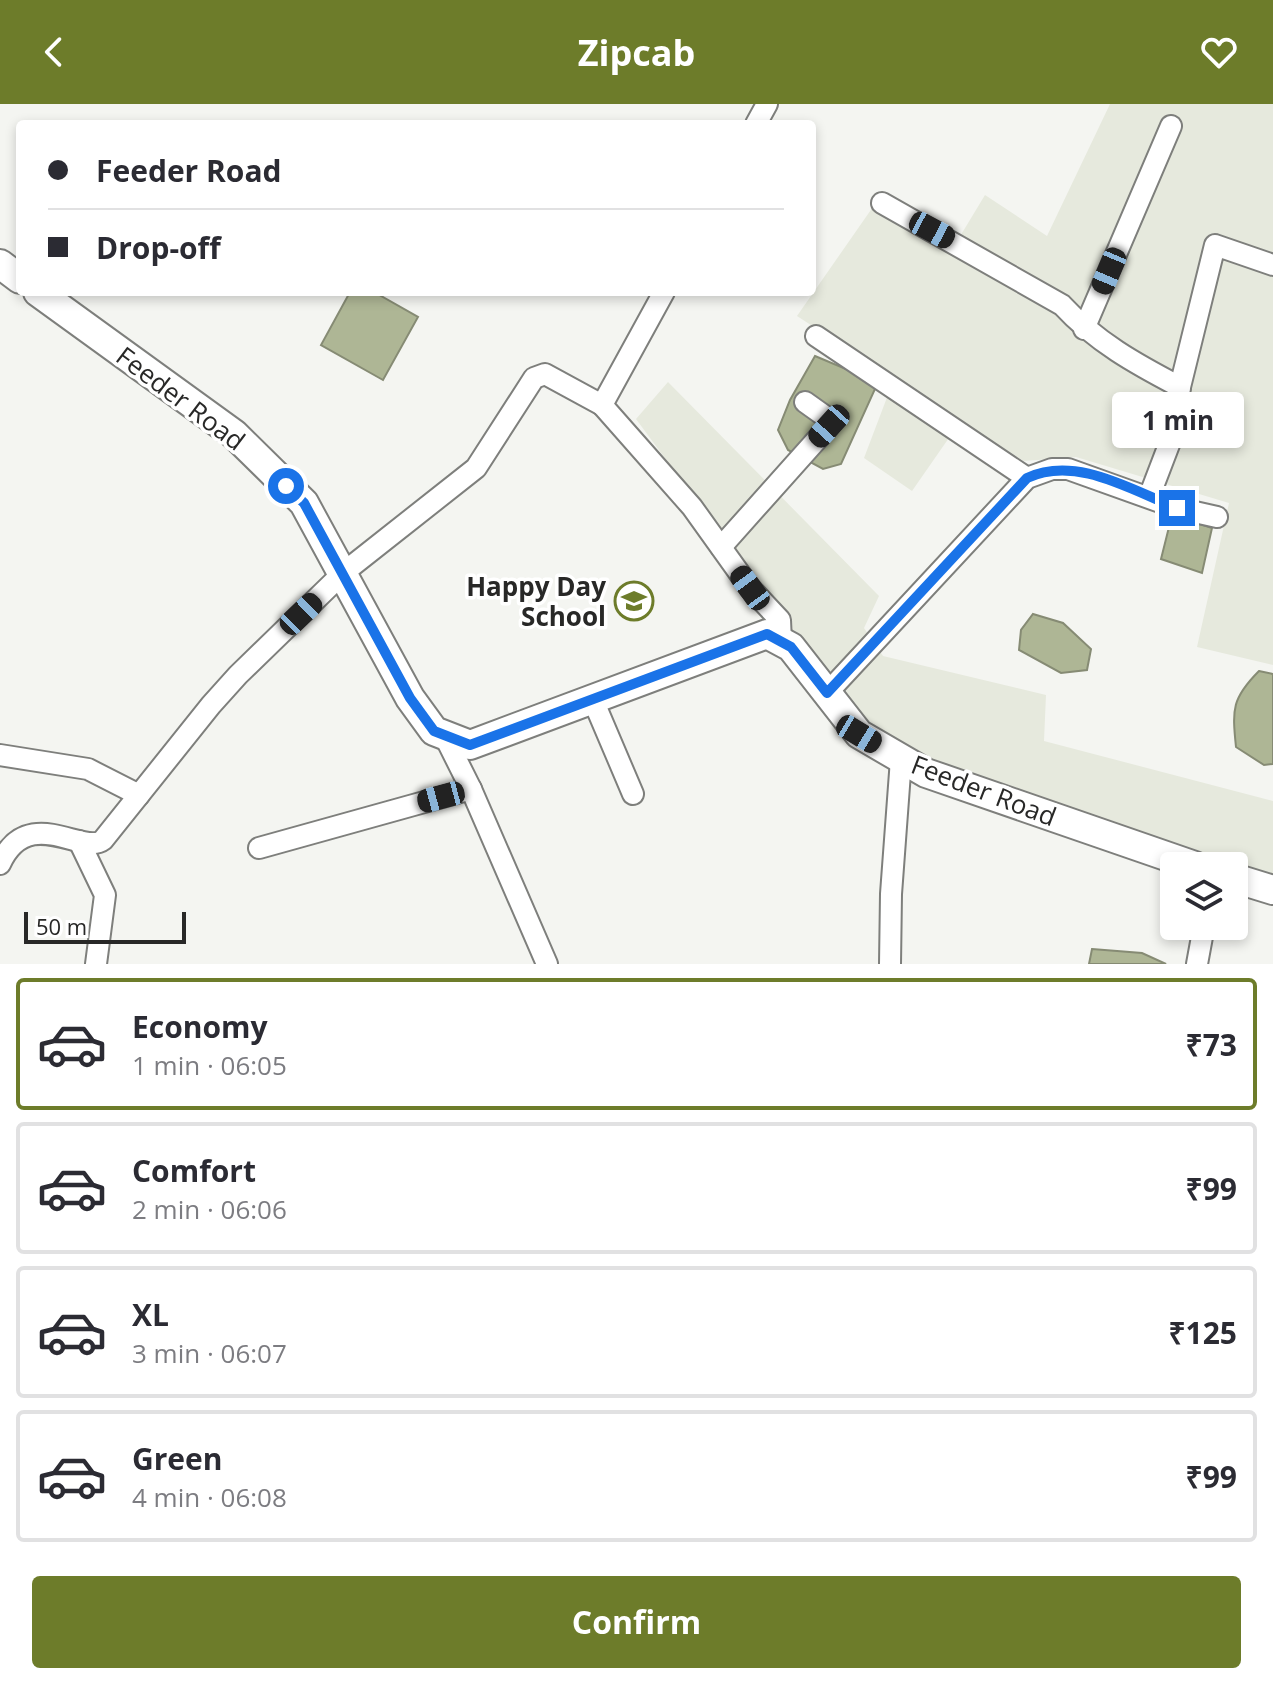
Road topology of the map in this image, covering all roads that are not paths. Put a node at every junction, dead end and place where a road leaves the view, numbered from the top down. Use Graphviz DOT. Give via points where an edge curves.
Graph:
graph roads {
  1 [pos="1171,126"];
  2 [pos="882,203"];
  3 [pos="1273,265"];
  4 [pos="44,296"];
  5 [pos="662,296"];
  6 [pos="1084,329"];
  7 [pos="816,336"];
  8 [pos="1180,387"];
  9 [pos="805,402"];
  10 [pos="602,405"];
  11 [pos="1027,478"];
  12 [pos="1149,497"];
  13 [pos="1217,517"];
  14 [pos="721,547"];
  15 [pos="343,573"];
  16 [pos="781,642"];
  17 [pos="827,693"];
  18 [pos="593,700"];
  19 [pos="444,735"];
  20 [pos="0,755"];
  21 [pos="901,759"];
  22 [pos="471,789"];
  23 [pos="633,794"];
  24 [pos="139,795"];
  25 [pos="79,841"];
  26 [pos="259,848"];
  27 [pos="1160,854"];
  28 [pos="0,864"];
  29 [pos="1248,882"];
  30 [pos="1273,890"];
  31 [pos="1201,940"];
  32 [pos="96,964"];
  33 [pos="547,964"];
  34 [pos="890,964"];
  35 [pos="1197,964"];
  1 -- 6 [label="street"];
  2 -- 6 [label="street" via="1062,305"];
  3 -- 8 [label="street" via="1215,245"];
  4 -- 15 [label="street, Feeder Road" via="234,434 304,503"];
  5 -- 10 [label="street"];
  6 -- 8 [label="street"];
  7 -- 11 [label="street"];
  8 -- 12 [label="street" via="1175,429"];
  9 -- 14 [label="street" via="826,417 829,426"];
  10 -- 14 [label="street"];
  10 -- 15 [label="street" via="539,374 476,468"];
  11 -- 12 [label="street" via="1068,469"];
  11 -- 17 [label="street"];
  12 -- 13 [label="street"];
  14 -- 16 [label="street" via="780,620"];
  15 -- 19 [label="street, Feeder Road" via="410,698 434,731"];
  15 -- 24 [label="street" via="226,688"];
  16 -- 17 [label="street, Feeder Road" via="791,647"];
  16 -- 18 [label="street" via="767,634"];
  17 -- 21 [label="street, Feeder Road" via="859,734"];
  18 -- 19 [label="street" via="470,745"];
  18 -- 23 [label="street"];
  19 -- 22 [label="street"];
  20 -- 24 [label="street" via="88,769"];
  21 -- 27 [label="street, Feeder Road" via="926,773"];
  21 -- 34 [label="street"];
  22 -- 26 [label="street"];
  22 -- 33 [label="street"];
  24 -- 25 [label="street" via="98,844"];
  25 -- 28 [label="street" via="41,832 13,845"];
  25 -- 32 [label="street" via="105,895"];
  29 -- 30 [label="street"];
  31 -- 35 [label="street"];
}
